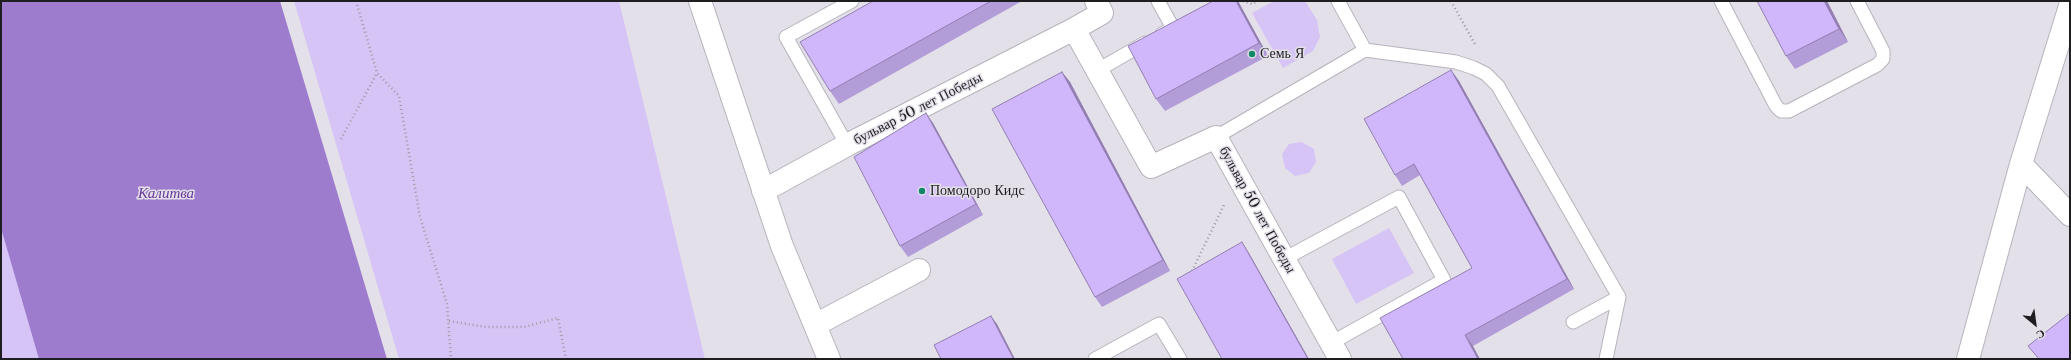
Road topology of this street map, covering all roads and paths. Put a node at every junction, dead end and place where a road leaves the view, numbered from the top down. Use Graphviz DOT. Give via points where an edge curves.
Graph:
graph roads {
  1 [pos="356,1"];
  2 [pos="700,1"];
  3 [pos="852,1"];
  4 [pos="1158,1"];
  5 [pos="1243,1"];
  6 [pos="1258,1"];
  7 [pos="1338,1"];
  8 [pos="1721,1"];
  9 [pos="1857,1"];
  10 [pos="2070,6"];
  11 [pos="1099,7"];
  12 [pos="1074,29"];
  13 [pos="1365,50"];
  14 [pos="1098,70"];
  15 [pos="377,73"];
  16 [pos="1216,136"];
  17 [pos="342,139"];
  18 [pos="847,145"];
  19 [pos="2021,164"];
  20 [pos="1239,177"];
  21 [pos="763,191"];
  22 [pos="2070,215"];
  23 [pos="1284,259"];
  24 [pos="919,270"];
  25 [pos="1192,271"];
  26 [pos="1619,297"];
  27 [pos="449,321"];
  28 [pos="1573,322"];
  29 [pos="815,325"];
  30 [pos="1336,351"];
  31 [pos="451,359"];
  32 [pos="566,359"];
  33 [pos="830,359"];
  34 [pos="1095,359"];
  35 [pos="1180,359"];
  36 [pos="1606,359"];
  37 [pos="1968,359"];
  1 -- 15 [label="path"];
  2 -- 21 [label="street"];
  3 -- 18 [label="lane" via="786,37"];
  4 -- 14 [label="lane" via="1173,28"];
  5 -- 6 [label="path" via="1252,4"];
  7 -- 13 [label="lane"];
  8 -- 9 [label="lane" via="1776,106 1781,111 1789,111 1883,59 1883,51"];
  10 -- 19 [label="street"];
  11 -- 12 [label="street, бульвар 50 лет Победы"];
  12 -- 14 [label="street, бульвар 50 лет Победы"];
  12 -- 18 [label="street, бульвар 50 лет Победы"];
  13 -- 16 [label="lane"];
  13 -- 26 [label="lane" via="1456,62 1486,74 1498,86"];
  14 -- 16 [label="street, бульвар 50 лет Победы" via="1151,167"];
  15 -- 17 [label="path"];
  15 -- 27 [label="path" via="399,96 420,217 448,304"];
  16 -- 20 [label="street, бульвар 50 лет Победы"];
  18 -- 21 [label="street, бульвар 50 лет Победы"];
  19 -- 22 [label="street"];
  19 -- 37 [label="street"];
  20 -- 23 [label="street, бульвар 50 лет Победы"];
  20 -- 25 [label="path"];
  21 -- 29 [label="street" via="782,246"];
  23 -- 30 [label="street, бульвар 50 лет Победы"];
  23 -- 30 [label="lane" via="1400,197 1444,280"];
  24 -- 29 [label="street"];
  26 -- 28 [label="lane"];
  26 -- 36 [label="lane"];
  27 -- 31 [label="path"];
  27 -- 32 [label="path" via="486,327 524,327 558,318"];
  29 -- 33 [label="street"];
  34 -- 35 [label="lane" via="1159,324"];
}
